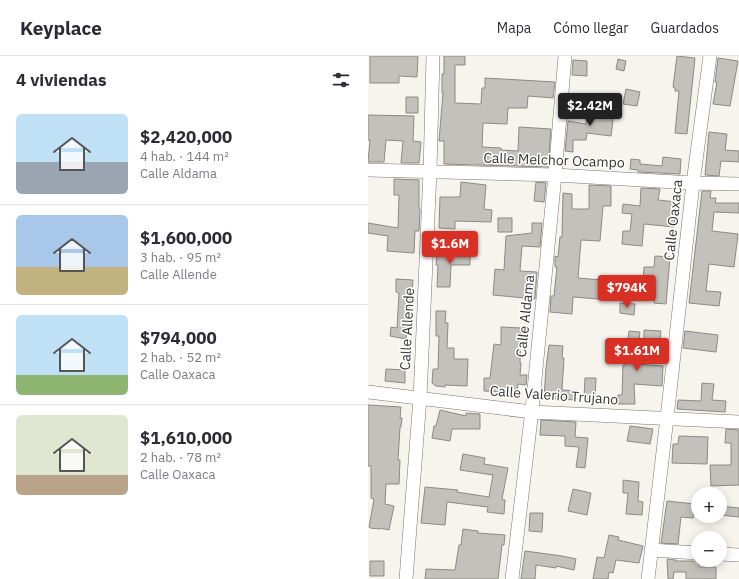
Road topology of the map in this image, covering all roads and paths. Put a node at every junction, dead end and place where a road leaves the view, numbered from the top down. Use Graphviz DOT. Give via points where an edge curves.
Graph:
graph roads {
  1 [pos="434,56"];
  2 [pos="564,56"];
  3 [pos="710,56"];
  4 [pos="368,170"];
  5 [pos="430,171"];
  6 [pos="555,175"];
  7 [pos="693,183"];
  8 [pos="739,184"];
  9 [pos="368,392"];
  10 [pos="420,398"];
  11 [pos="532,412"];
  12 [pos="667,418"];
  13 [pos="739,422"];
  14 [pos="651,550"];
  15 [pos="691,553"];
  16 [pos="727,554"];
  17 [pos="739,555"];
  18 [pos="406,579"];
  19 [pos="512,579"];
  20 [pos="648,579"];
  1 -- 5 [label="street, Calle Allende"];
  2 -- 6 [label="street, Calle Aldama"];
  3 -- 7 [label="street, Calle Oaxaca"];
  4 -- 5 [label="street, Calle Melchor Ocampo"];
  5 -- 6 [label="street, Calle Melchor Ocampo"];
  5 -- 10 [label="street, Calle Allende"];
  6 -- 7 [label="street, Calle Melchor Ocampo"];
  6 -- 11 [label="street, Calle Aldama"];
  7 -- 8 [label="street, Calle Melchor Ocampo"];
  7 -- 12 [label="street, Calle Oaxaca"];
  9 -- 10 [label="street, Calle Valerio Trujano"];
  10 -- 11 [label="street, Calle Valerio Trujano"];
  10 -- 18 [label="street, Calle Allende"];
  11 -- 12 [label="street, Calle Valerio Trujano"];
  11 -- 19 [label="street, Calle Aldama"];
  12 -- 13 [label="street, Calle Valerio Trujano"];
  12 -- 14 [label="street, Calle Oaxaca"];
  14 -- 15 [label="street"];
  14 -- 20 [label="street, Calle Oaxaca"];
  16 -- 17 [label="street"];
}
